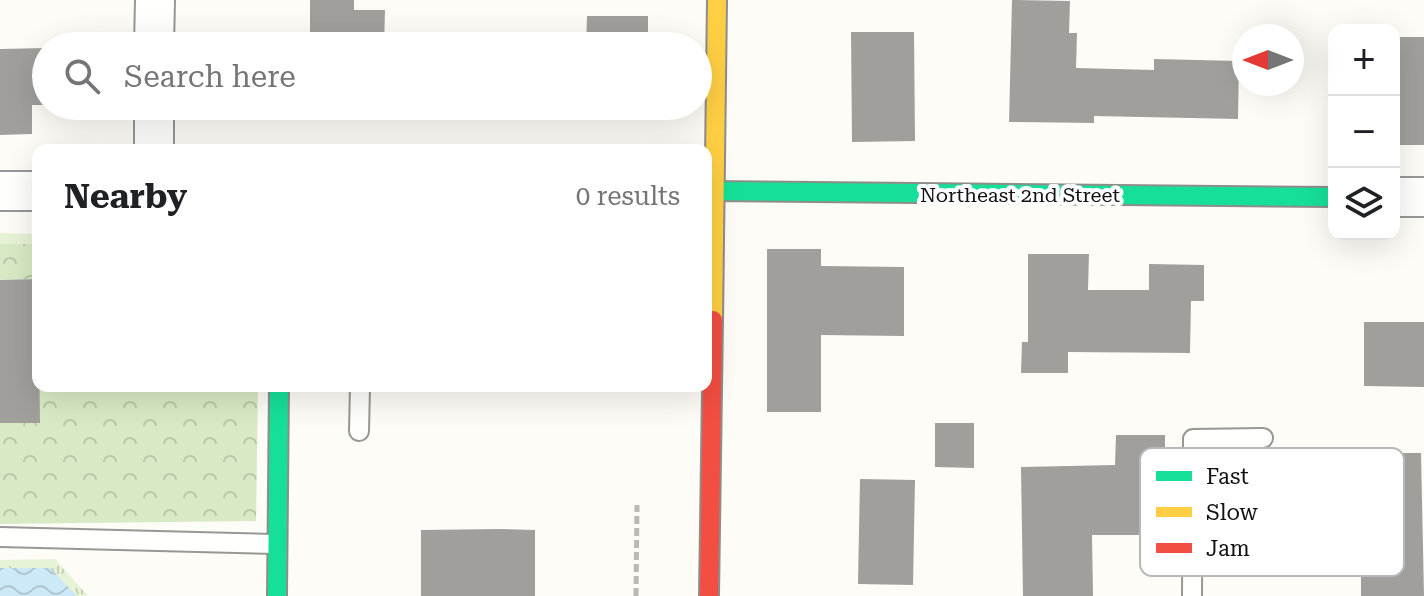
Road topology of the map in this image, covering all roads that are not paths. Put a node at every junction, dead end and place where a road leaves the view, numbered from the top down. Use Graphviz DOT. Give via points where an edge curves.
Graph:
graph roads {
  1 [pos="155,0"];
  2 [pos="717,0"];
  3 [pos="154,32"];
  4 [pos="154,120"];
  5 [pos="154,144"];
  6 [pos="712,159"];
  7 [pos="0,191"];
  8 [pos="32,191"];
  9 [pos="712,191"];
  10 [pos="1328,197"];
  11 [pos="1400,197"];
  12 [pos="1424,197"];
  13 [pos="279,392"];
  14 [pos="360,392"];
  15 [pos="710,392"];
  16 [pos="359,431"];
  17 [pos="1263,438"];
  18 [pos="1193,448"];
  19 [pos="0,537"];
  20 [pos="278,544"];
  21 [pos="1192,576"];
  22 [pos="277,596"];
  23 [pos="709,596"];
  24 [pos="1192,596"];
  1 -- 3 [label="street"];
  2 -- 6 [label="street"];
  4 -- 5 [label="street"];
  7 -- 8 [label="street"];
  9 -- 10 [label="street, Northeast 2nd Street"];
  11 -- 12 [label="street"];
  13 -- 20 [label="street"];
  14 -- 16 [label="lane"];
  15 -- 23 [label="street"];
  17 -- 18 [label="lane" via="1193,439"];
  19 -- 20 [label="lane"];
  20 -- 22 [label="street"];
  21 -- 24 [label="lane"];
}
